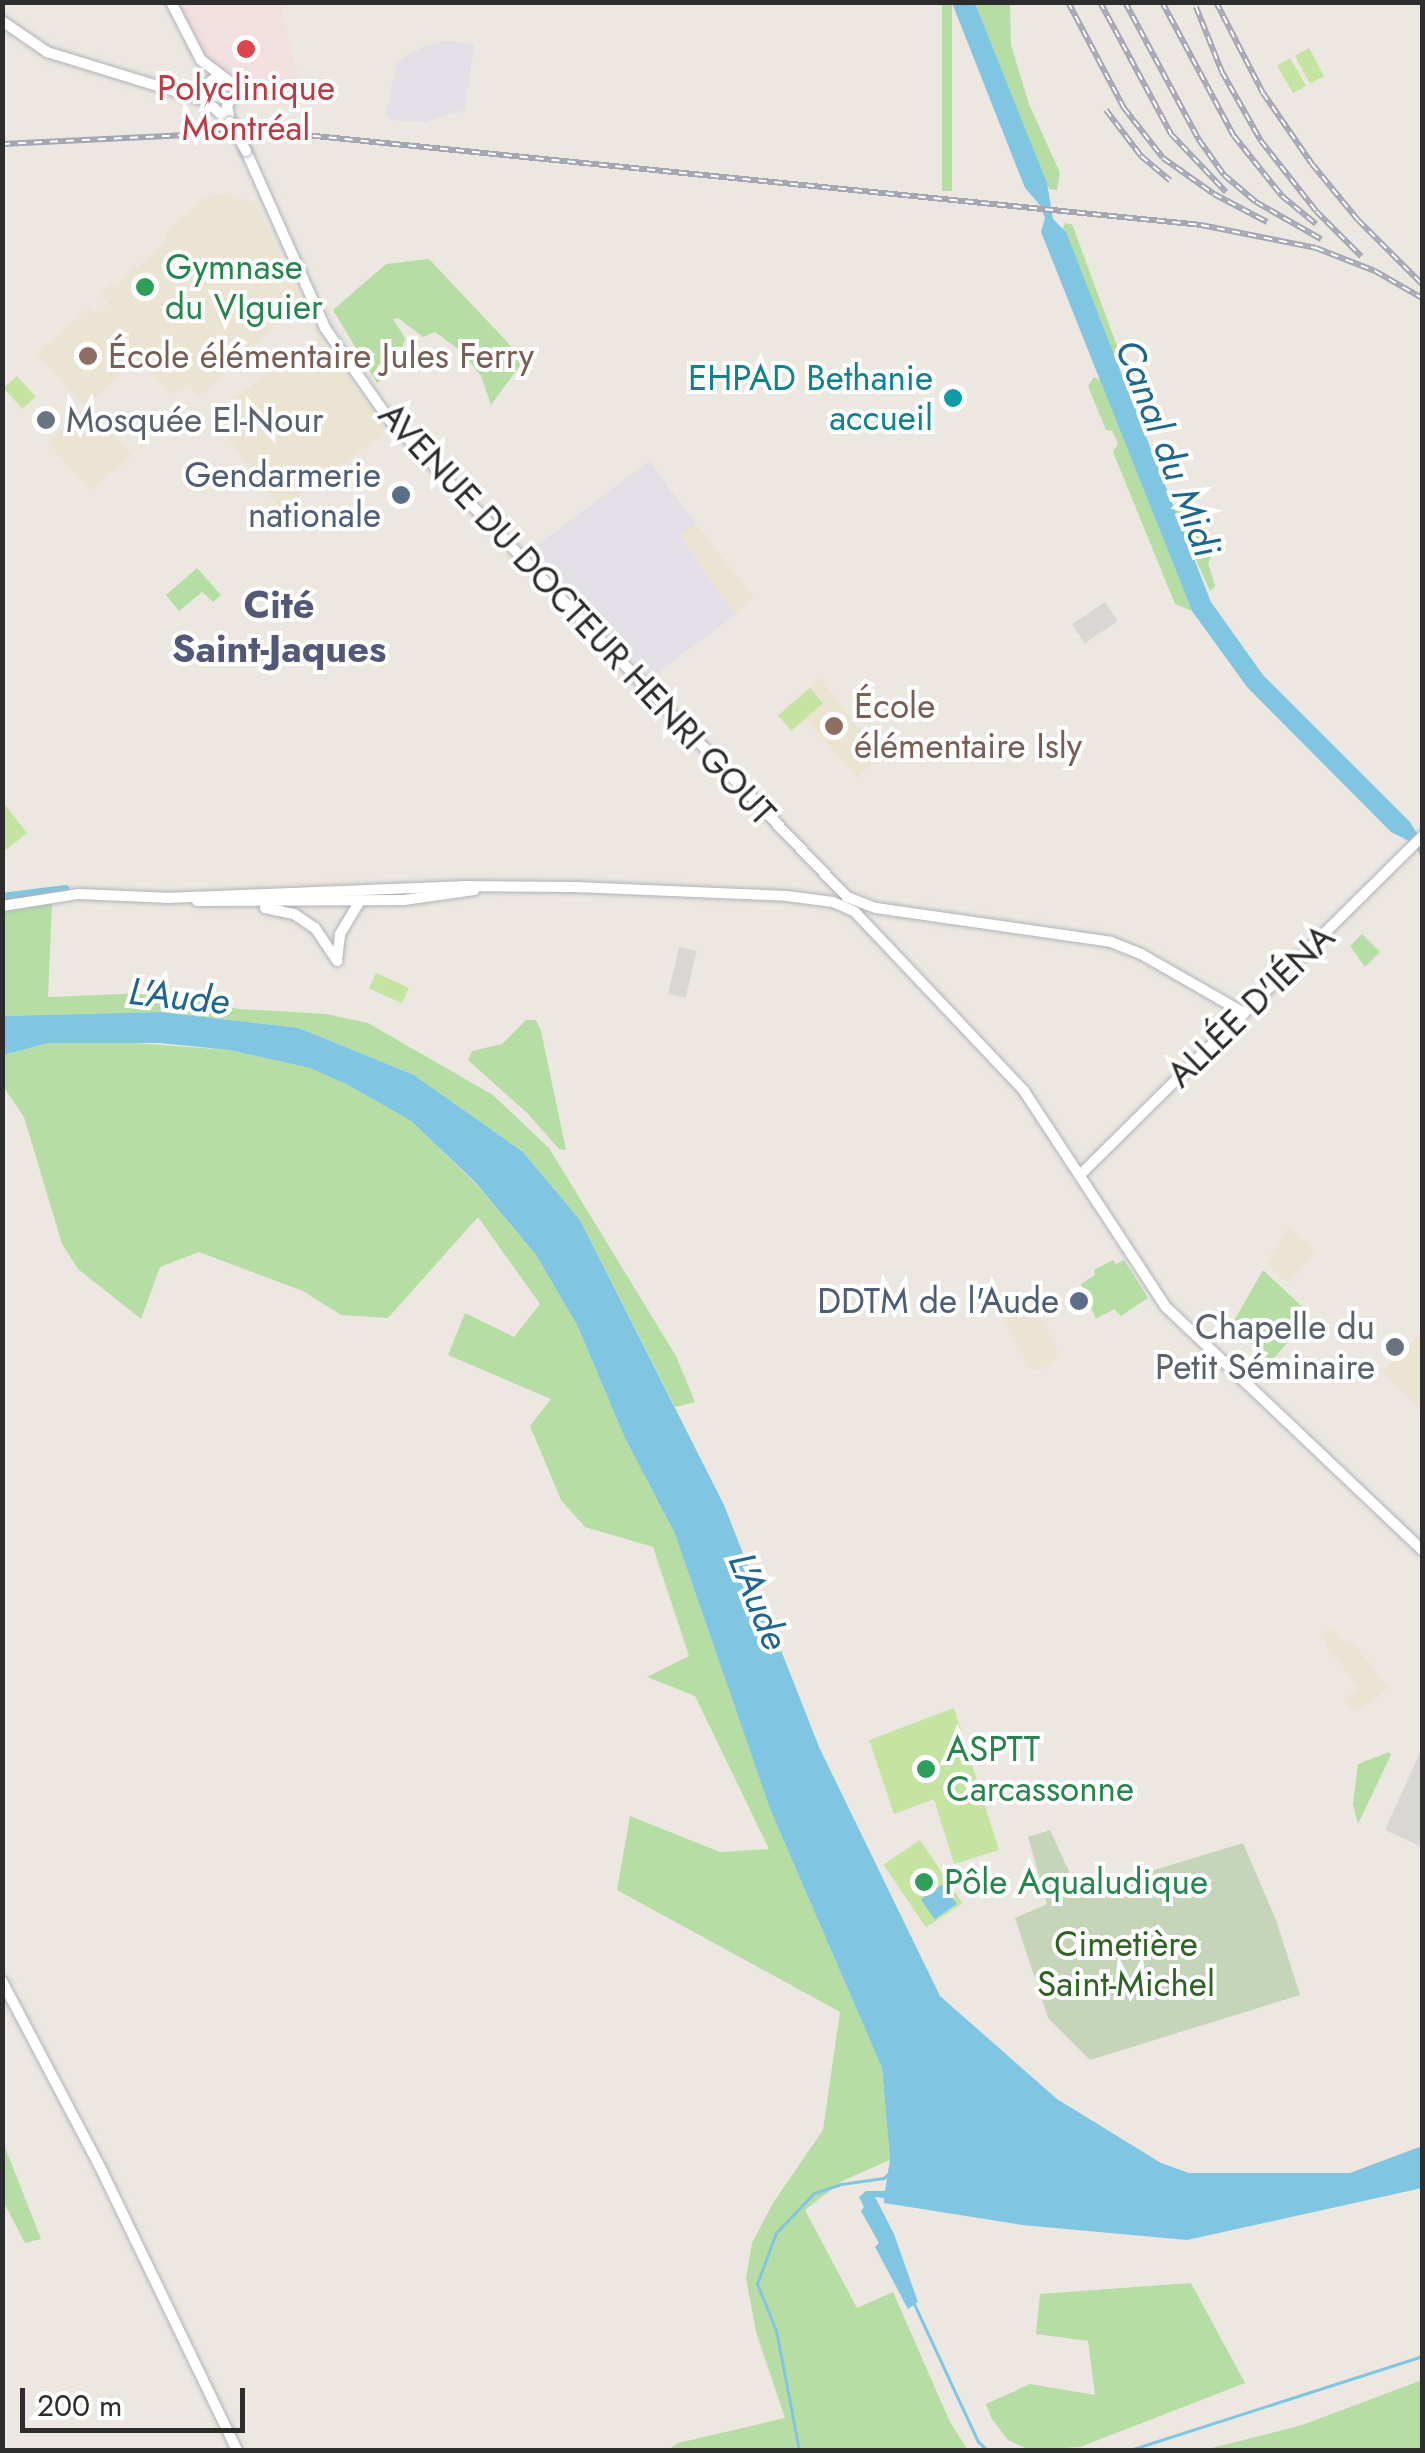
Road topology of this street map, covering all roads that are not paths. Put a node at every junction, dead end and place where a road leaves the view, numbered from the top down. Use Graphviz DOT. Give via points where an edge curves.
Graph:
graph roads {
  1 [pos="171,2"];
  2 [pos="2,21"];
  3 [pos="218,76"];
  4 [pos="217,105"];
  5 [pos="1422,836"];
  6 [pos="832,882"];
  7 [pos="488,886"];
  8 [pos="166,898"];
  9 [pos="360,900"];
  10 [pos="836,901"];
  11 [pos="247,904"];
  12 [pos="2,906"];
  13 [pos="876,908"];
  14 [pos="868,922"];
  15 [pos="1244,1013"];
  16 [pos="1080,1175"];
  17 [pos="1422,1550"];
  18 [pos="2,1981"];
  19 [pos="237,2450"];
  1 -- 3 [label="main road" via="201,60"];
  2 -- 4 [label="main road" via="47,52"];
  3 -- 4 [label="main road" via="206,83"];
  3 -- 4 [label="main road" via="234,85 235,94"];
  4 -- 6 [label="main road, AVENUE DU DOCTEUR HENRI GOUT, bridge" via="246,151 325,328 388,418"];
  5 -- 15 [label="main road, ALLÉE D'IÉNA"];
  6 -- 10 [label="main road"];
  6 -- 10 [label="main road, AVENUE DU DOCTEUR HENRI GOUT"];
  7 -- 8 [label="main road"];
  7 -- 9 [label="main road" via="443,896"];
  7 -- 10 [label="main road"];
  8 -- 11 [label="main road"];
  8 -- 12 [label="main road" via="79,894"];
  9 -- 11 [label="main road"];
  9 -- 11 [label="main road" via="340,934 337,961 302,918"];
  10 -- 13 [label="main road"];
  10 -- 14 [label="main road"];
  13 -- 14 [label="main road"];
  13 -- 15 [label="main road" via="1112,942"];
  14 -- 16 [label="main road" via="1024,1091"];
  15 -- 16 [label="main road, ALLÉE D'IÉNA"];
  16 -- 17 [label="main road" via="1166,1307"];
  18 -- 19 [label="main road"];
}
